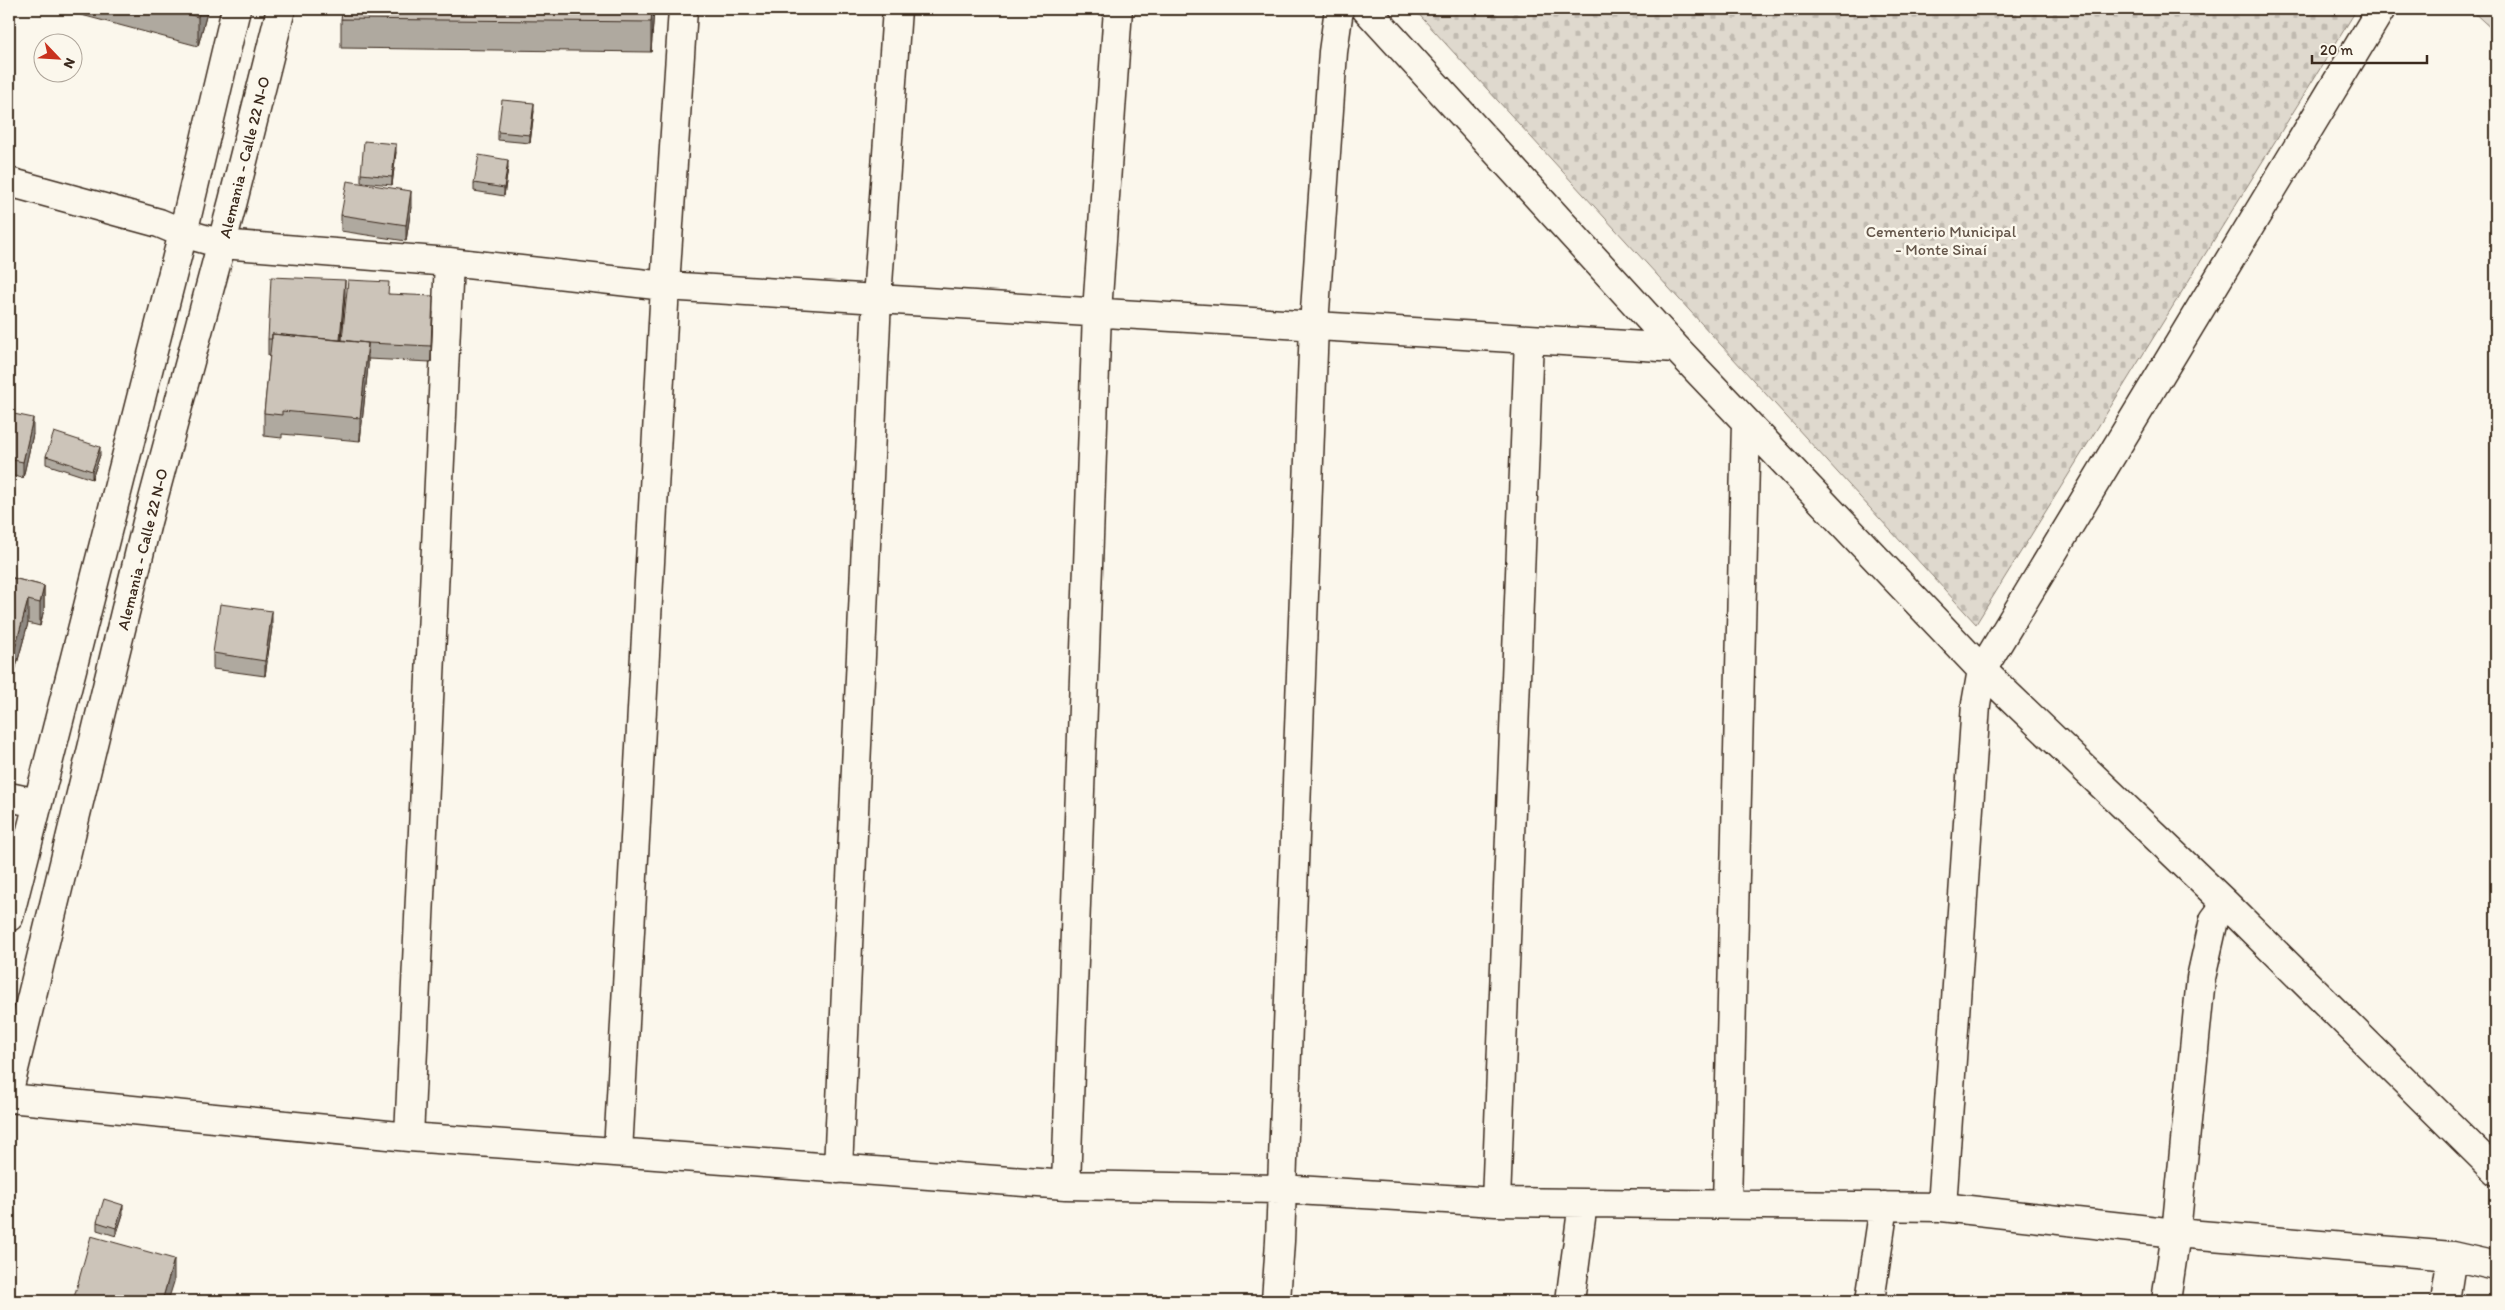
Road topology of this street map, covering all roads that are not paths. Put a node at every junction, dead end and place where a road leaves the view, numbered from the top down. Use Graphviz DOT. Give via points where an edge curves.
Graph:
graph roads {
  1 [pos="236,9"];
  2 [pos="281,9"];
  3 [pos="683,9"];
  4 [pos="897,9"];
  5 [pos="1118,9"];
  6 [pos="1339,9"];
  7 [pos="2381,9"];
  8 [pos="1373,12"];
  9 [pos="9,182"];
  10 [pos="183,233"];
  11 [pos="222,244"];
  12 [pos="449,262"];
  13 [pos="665,286"];
  14 [pos="877,300"];
  15 [pos="1097,312"];
  16 [pos="1314,326"];
  17 [pos="1529,339"];
  18 [pos="1676,348"];
  19 [pos="1746,422"];
  20 [pos="1982,670"];
  21 [pos="9,797"];
  22 [pos="37,803"];
  23 [pos="2226,904"];
  24 [pos="9,917"];
  25 [pos="9,1090"];
  26 [pos="9,1098"];
  27 [pos="409,1137"];
  28 [pos="618,1152"];
  29 [pos="838,1169"];
  30 [pos="2496,1171"];
  31 [pos="1066,1185"];
  32 [pos="1280,1189"];
  33 [pos="1496,1202"];
  34 [pos="1583,1202"];
  35 [pos="1727,1204"];
  36 [pos="1884,1206"];
  37 [pos="1942,1207"];
  38 [pos="2176,1233"];
  39 [pos="2452,1256"];
  40 [pos="2496,1266"];
  41 [pos="1276,1301"];
  42 [pos="1570,1301"];
  43 [pos="1870,1301"];
  44 [pos="2166,1301"];
  45 [pos="2445,1301"];
  1 -- 10 [label="street"];
  2 -- 11 [label="street, Alemania - Calle 22 N-O"];
  3 -- 13 [label="street"];
  4 -- 14 [label="street"];
  5 -- 15 [label="street"];
  6 -- 16 [label="street" via="1333,52"];
  7 -- 20 [label="street"];
  8 -- 18 [label="street"];
  9 -- 10 [label="street" via="159,223"];
  10 -- 11 [label="street"];
  10 -- 22 [label="street"];
  11 -- 12 [label="street"];
  11 -- 25 [label="street, Alemania - Calle 22 N-O" via="148,522"];
  12 -- 13 [label="street"];
  12 -- 27 [label="street"];
  13 -- 14 [label="street"];
  13 -- 28 [label="street"];
  14 -- 15 [label="street"];
  14 -- 29 [label="street"];
  15 -- 16 [label="street"];
  15 -- 31 [label="street"];
  16 -- 17 [label="street"];
  16 -- 32 [label="street"];
  17 -- 18 [label="street"];
  17 -- 33 [label="street"];
  18 -- 19 [label="street"];
  19 -- 20 [label="street"];
  19 -- 35 [label="street"];
  20 -- 23 [label="street"];
  20 -- 37 [label="street" via="1976,714"];
  21 -- 22 [label="street"];
  22 -- 24 [label="street"];
  23 -- 30 [label="street"];
  23 -- 38 [label="street" via="2214,920 2201,978"];
  26 -- 27 [label="street"];
  27 -- 28 [label="street"];
  28 -- 29 [label="street"];
  29 -- 31 [label="street"];
  31 -- 32 [label="street"];
  32 -- 33 [label="street"];
  32 -- 41 [label="street"];
  33 -- 34 [label="street"];
  34 -- 35 [label="street"];
  34 -- 42 [label="street"];
  35 -- 36 [label="street"];
  36 -- 37 [label="street"];
  36 -- 43 [label="street"];
  37 -- 38 [label="street"];
  38 -- 39 [label="street"];
  38 -- 44 [label="street"];
  39 -- 40 [label="street"];
  39 -- 45 [label="street"];
}
